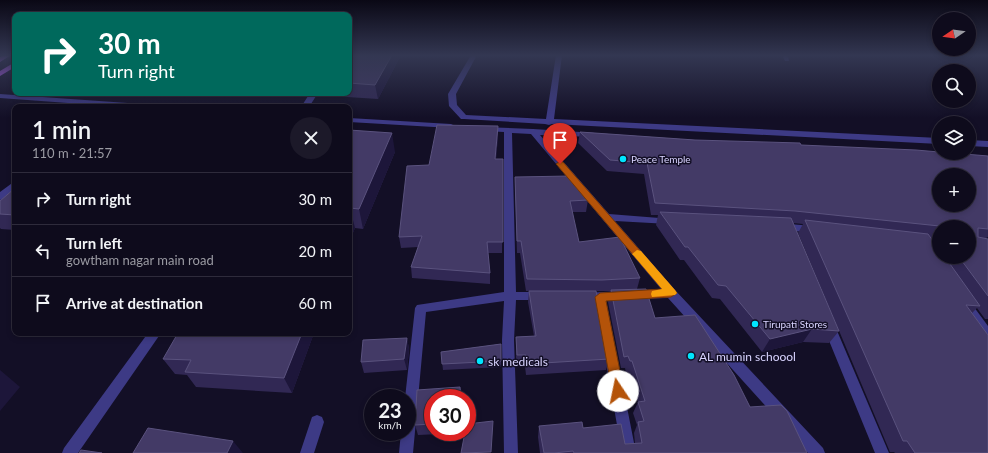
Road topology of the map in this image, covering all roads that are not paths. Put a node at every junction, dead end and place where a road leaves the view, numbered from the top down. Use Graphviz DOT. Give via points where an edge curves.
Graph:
graph roads {
  1 [pos="462,76"];
  2 [pos="557,76"];
  3 [pos="0,96"];
  4 [pos="87,104"];
  5 [pos="352,120"];
  6 [pos="549,122"];
  7 [pos="460,127"];
  8 [pos="476,128"];
  9 [pos="508,130"];
  10 [pos="533,131"];
  11 [pos="603,135"];
  12 [pos="932,141"];
  13 [pos="976,143"];
  14 [pos="988,144"];
  15 [pos="12,187"];
  16 [pos="0,197"];
  17 [pos="606,217"];
  18 [pos="678,221"];
  19 [pos="821,231"];
  20 [pos="795,242"];
  21 [pos="932,243"];
  22 [pos="932,255"];
  23 [pos="958,292"];
  24 [pos="671,293"];
  25 [pos="510,296"];
  26 [pos="555,297"];
  27 [pos="570,297"];
  28 [pos="600,297"];
  29 [pos="824,313"];
  30 [pos="153,336"];
  31 [pos="988,336"];
  32 [pos="316,422"];
  33 [pos="68,453"];
  34 [pos="307,453"];
  35 [pos="406,453"];
  36 [pos="511,453"];
  37 [pos="629,453"];
  38 [pos="818,453"];
  39 [pos="882,453"];
  1 -- 6 [label="street" via="452,94 453,106 464,117"];
  2 -- 6 [label="street"];
  3 -- 4 [label="street"];
  5 -- 7 [label="street"];
  6 -- 12 [label="street"];
  8 -- 9 [label="street"];
  9 -- 10 [label="street"];
  9 -- 25 [label="street"];
  10 -- 11 [label="street"];
  10 -- 17 [label="street"];
  13 -- 14 [label="street"];
  15 -- 16 [label="street"];
  17 -- 18 [label="street"];
  17 -- 24 [label="street"];
  19 -- 20 [label="street" via="785,227"];
  21 -- 22 [label="street" via="919,242"];
  23 -- 31 [label="street"];
  24 -- 28 [label="street"];
  24 -- 38 [label="street"];
  25 -- 26 [label="street"];
  25 -- 35 [label="street" via="421,308"];
  25 -- 36 [label="street" via="508,340"];
  27 -- 28 [label="street"];
  28 -- 37 [label="street"];
  29 -- 39 [label="street"];
  30 -- 33 [label="street"];
  32 -- 34 [label="street"];
}
